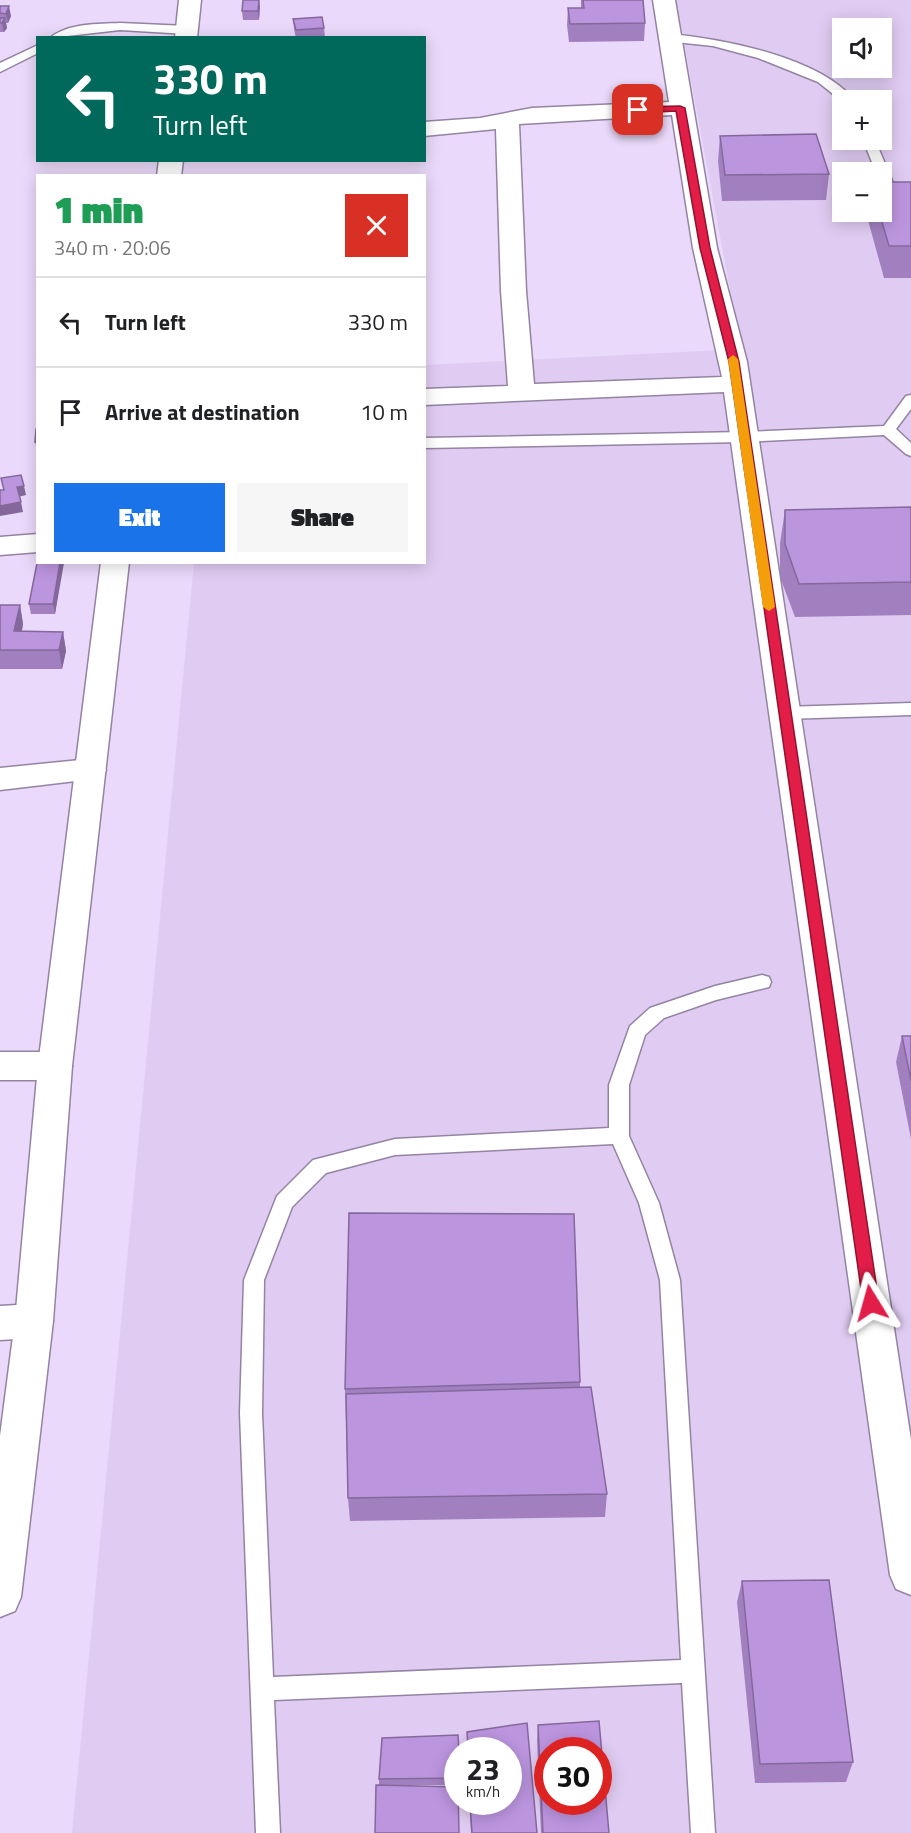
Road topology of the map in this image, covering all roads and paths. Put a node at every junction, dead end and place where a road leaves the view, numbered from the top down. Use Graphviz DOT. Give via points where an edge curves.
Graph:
graph roads {
  1 [pos="190,0"];
  2 [pos="664,0"];
  3 [pos="186,34"];
  4 [pos="59,36"];
  5 [pos="670,38"];
  6 [pos="36,49"];
  7 [pos="0,68"];
  8 [pos="836,90"];
  9 [pos="680,108"];
  10 [pos="507,120"];
  11 [pos="426,129"];
  12 [pos="873,150"];
  13 [pos="895,204"];
  14 [pos="736,384"];
  15 [pos="522,394"];
  16 [pos="426,397"];
  17 [pos="911,399"];
  18 [pos="888,430"];
  19 [pos="744,437"];
  20 [pos="426,443"];
  21 [pos="911,451"];
  22 [pos="36,543"];
  23 [pos="0,546"];
  24 [pos="115,564"];
  25 [pos="911,709"];
  26 [pos="784,713"];
  27 [pos="90,770"];
  28 [pos="0,779"];
  29 [pos="762,982"];
  30 [pos="0,1066"];
  31 [pos="55,1066"];
  32 [pos="620,1136"];
  33 [pos="17,1322"];
  34 [pos="908,1538"];
  35 [pos="911,1575"];
  36 [pos="0,1597"];
  37 [pos="695,1671"];
  38 [pos="262,1689"];
  39 [pos="268,1833"];
  40 [pos="703,1833"];
  1 -- 3 [label="street"];
  2 -- 5 [label="street"];
  3 -- 4 [label="lane" via="149,27 68,31"];
  5 -- 8 [label="lane" via="714,42 762,55 822,79"];
  5 -- 9 [label="street"];
  6 -- 7 [label="lane"];
  9 -- 10 [label="street" via="532,115"];
  9 -- 14 [label="street" via="705,248"];
  10 -- 11 [label="street"];
  10 -- 15 [label="street" via="514,322"];
  12 -- 13 [label="lane"];
  14 -- 15 [label="street"];
  14 -- 19 [label="street"];
  15 -- 16 [label="street"];
  17 -- 18 [label="lane"];
  18 -- 19 [label="lane"];
  18 -- 21 [label="lane"];
  19 -- 20 [label="lane"];
  19 -- 26 [label="street"];
  22 -- 23 [label="street"];
  24 -- 27 [label="street"];
  25 -- 26 [label="lane"];
  26 -- 34 [label="street"];
  27 -- 28 [label="street"];
  27 -- 31 [label="street"];
  29 -- 32 [label="lane" via="657,1012 637,1031 619,1085"];
  30 -- 31 [label="street"];
  31 -- 33 [label="street"];
  32 -- 37 [label="lane" via="649,1203 670,1280"];
  32 -- 38 [label="lane" via="395,1147 320,1166 284,1202 254,1280 251,1413"];
  33 -- 36 [label="street"];
  34 -- 35 [label="street"];
  37 -- 38 [label="lane"];
  37 -- 40 [label="lane"];
  38 -- 39 [label="lane"];
}
